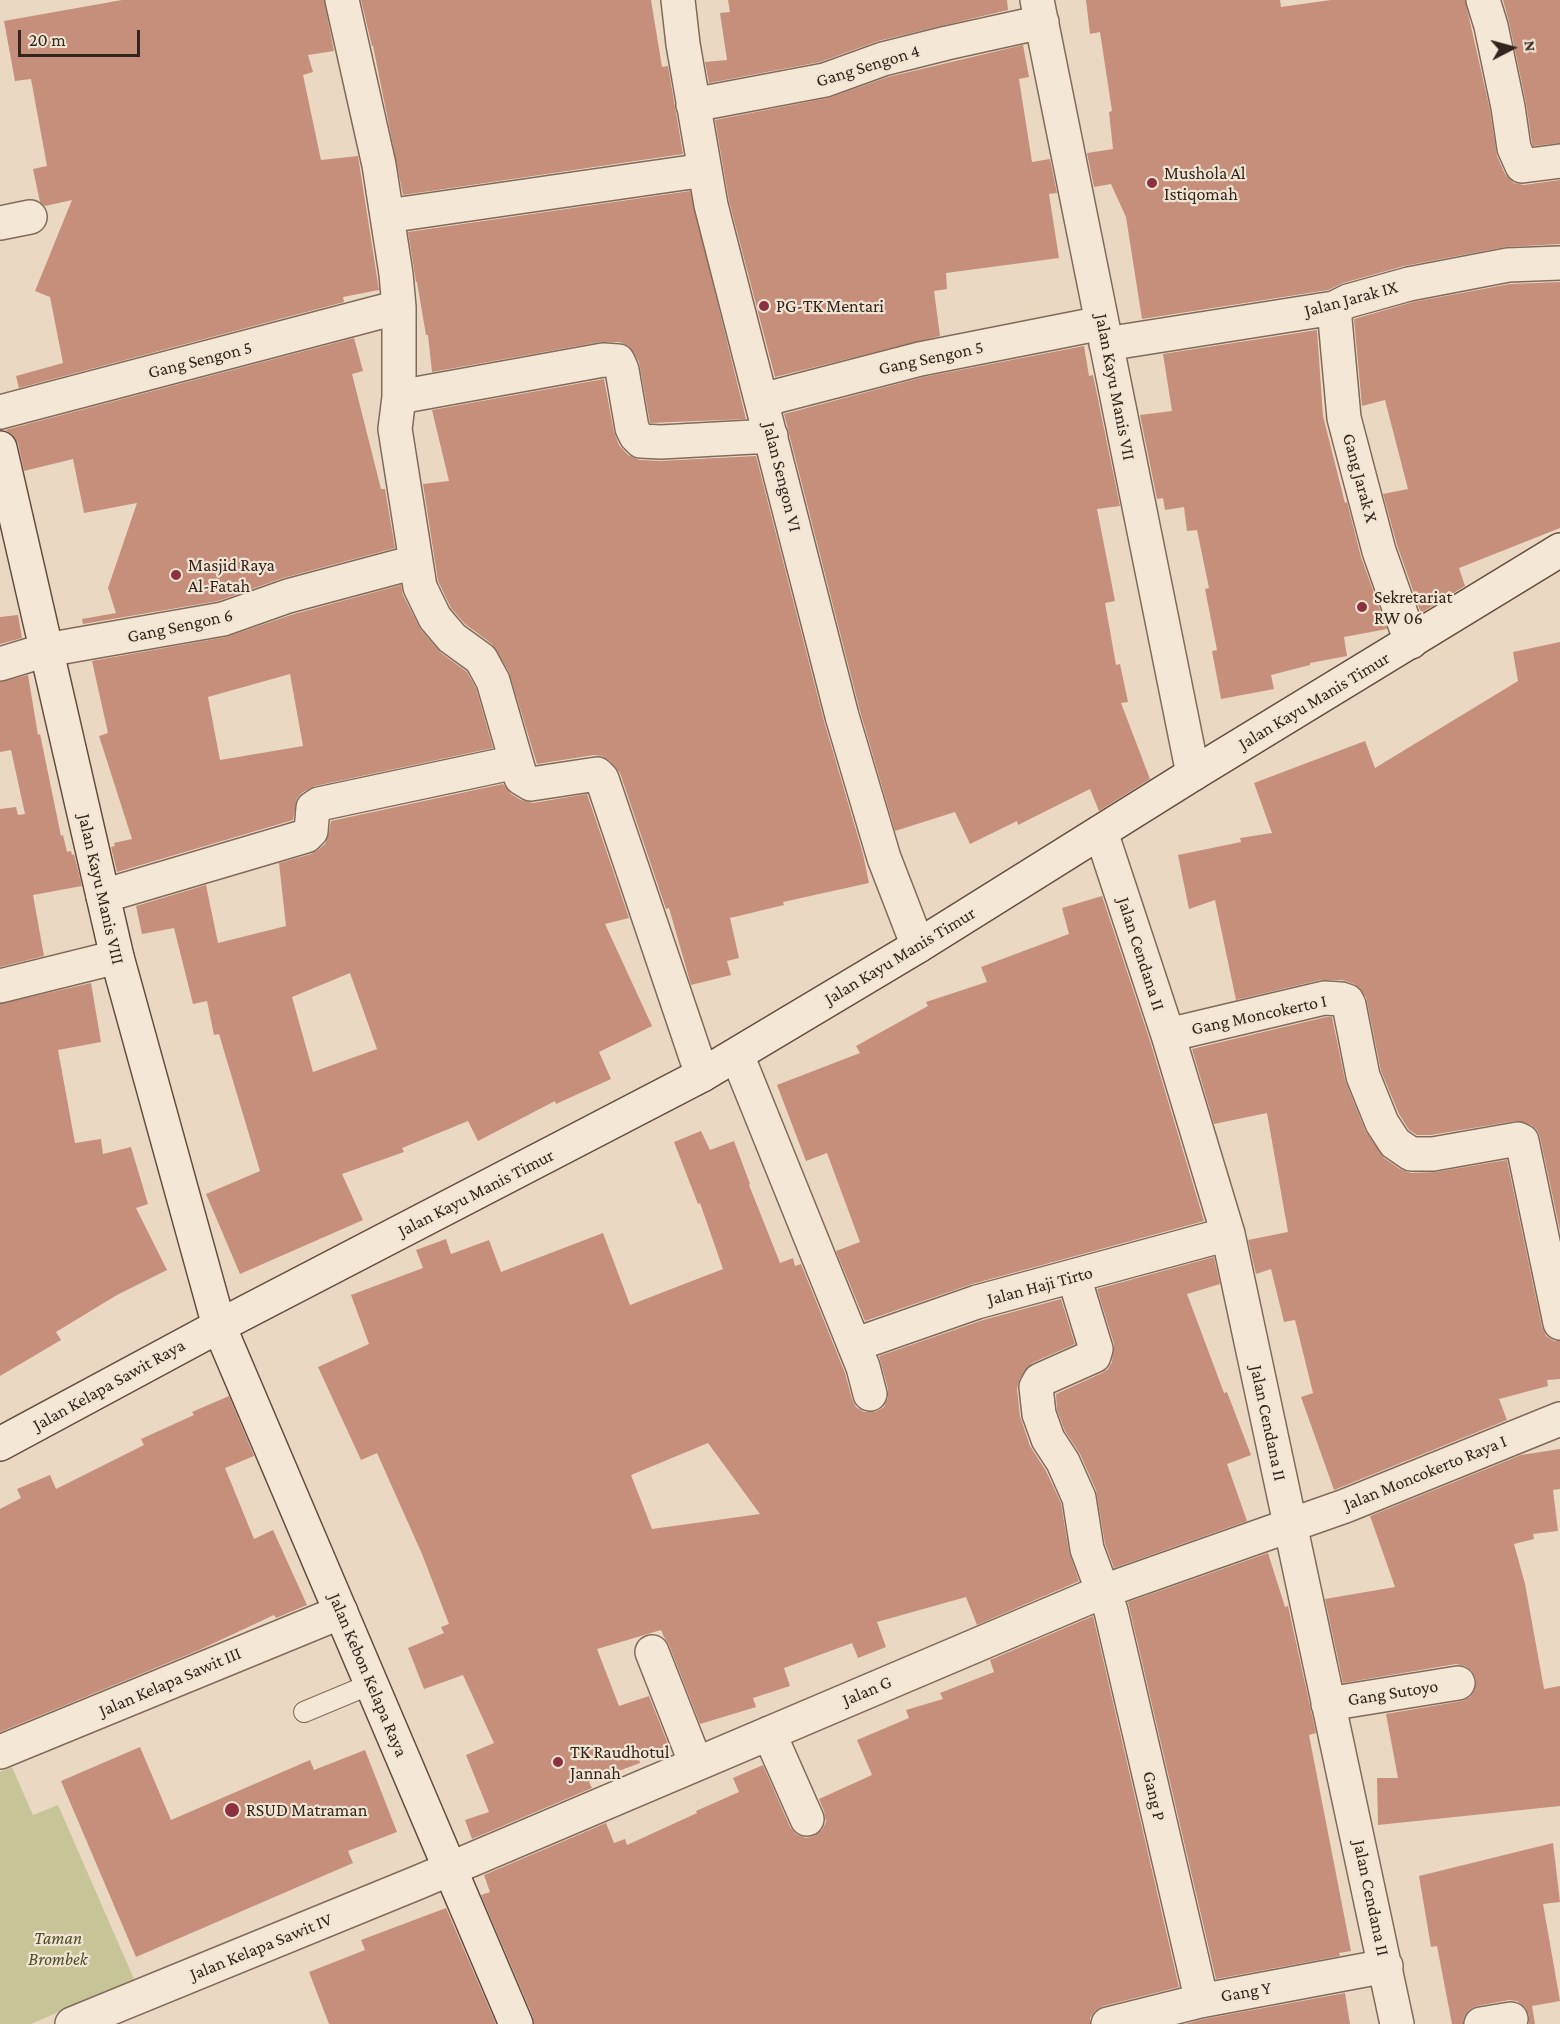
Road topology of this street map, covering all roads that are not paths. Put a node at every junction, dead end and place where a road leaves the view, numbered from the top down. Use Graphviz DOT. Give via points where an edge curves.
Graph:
graph roads {
  1 [pos="342,0"];
  2 [pos="678,0"];
  3 [pos="1483,0"];
  4 [pos="1040,11"];
  5 [pos="693,105"];
  6 [pos="1560,161"];
  7 [pos="705,170"];
  8 [pos="387,216"];
  9 [pos="1560,263"];
  10 [pos="399,307"];
  11 [pos="1334,308"];
  12 [pos="1104,334"];
  13 [pos="399,397"];
  14 [pos="762,400"];
  15 [pos="0,412"];
  16 [pos="771,436"];
  17 [pos="0,448"];
  18 [pos="1560,550"];
  19 [pos="415,562"];
  20 [pos="1411,642"];
  21 [pos="46,650"];
  22 [pos="0,664"];
  23 [pos="516,762"];
  24 [pos="1193,774"];
  25 [pos="1101,832"];
  26 [pos="103,896"];
  27 [pos="918,945"];
  28 [pos="117,957"];
  29 [pos="0,986"];
  30 [pos="1168,1035"];
  31 [pos="737,1055"];
  32 [pos="702,1075"];
  33 [pos="1228,1234"];
  34 [pos="1074,1277"];
  35 [pos="1560,1323"];
  36 [pos="219,1326"];
  37 [pos="854,1345"];
  38 [pos="870,1394"];
  39 [pos="1560,1419"];
  40 [pos="0,1444"];
  41 [pos="1290,1525"];
  42 [pos="1101,1584"];
  43 [pos="341,1612"];
  44 [pos="651,1652"];
  45 [pos="1458,1683"];
  46 [pos="371,1684"];
  47 [pos="1328,1704"];
  48 [pos="304,1712"];
  49 [pos="769,1733"];
  50 [pos="0,1752"];
  51 [pos="696,1764"];
  52 [pos="807,1820"];
  53 [pos="450,1868"];
  54 [pos="1386,1966"];
  55 [pos="1200,2001"];
  56 [pos="1114,2023"];
  57 [pos="72,2024"];
  58 [pos="516,2024"];
  59 [pos="1397,2024"];
  1 -- 8 [label="street"];
  2 -- 5 [label="street, Jalan Sengon VI"];
  3 -- 6 [label="street" via="1514,148 1522,166"];
  4 -- 5 [label="street, Gang Sengon 4" via="825,80"];
  4 -- 12 [label="street, Jalan Kayu Manis VII"];
  5 -- 7 [label="street, Jalan Sengon VI"];
  7 -- 8 [label="street"];
  7 -- 14 [label="street, Jalan Sengon VI"];
  8 -- 10 [label="street"];
  9 -- 11 [label="street, Jalan Jarak IX" via="1508,265 1409,284"];
  10 -- 13 [label="street"];
  10 -- 15 [label="street, Gang Sengon 5"];
  11 -- 12 [label="street, Jalan Jarak IX"];
  11 -- 20 [label="street, Gang Jarak X" via="1344,418 1379,551"];
  12 -- 14 [label="street, Gang Sengon 5" via="921,358"];
  12 -- 24 [label="street, Jalan Kayu Manis VII"];
  13 -- 16 [label="street" via="603,360 618,361 632,428 641,441"];
  13 -- 19 [label="street" via="395,429"];
  14 -- 16 [label="street, Jalan Sengon VI"];
  16 -- 27 [label="street, Jalan Sengon VI" via="884,858"];
  17 -- 21 [label="street, Jalan Kayu Manis VIII"];
  18 -- 20 [label="street, Jalan Kayu Manis Timur"];
  19 -- 21 [label="street, Gang Sengon 6" via="288,596 223,619"];
  19 -- 23 [label="street" via="420,587 435,618 452,638 481,659 493,681"];
  20 -- 24 [label="street, Jalan Kayu Manis Timur"];
  21 -- 22 [label="street, Gang Sengon 6"];
  21 -- 26 [label="street, Jalan Kayu Manis VIII"];
  23 -- 26 [label="street" via="319,804 313,808 311,831 306,836"];
  23 -- 32 [label="street" via="521,778 531,784 597,774 602,779"];
  24 -- 25 [label="street, Jalan Kayu Manis Timur"];
  25 -- 27 [label="street, Jalan Kayu Manis Timur"];
  25 -- 30 [label="street, Jalan Cendana II"];
  26 -- 28 [label="street, Jalan Kayu Manis VIII"];
  27 -- 31 [label="street, Jalan Kayu Manis Timur"];
  28 -- 29 [label="street"];
  28 -- 36 [label="street, Jalan Kayu Manis VIII"];
  30 -- 33 [label="street, Jalan Cendana II"];
  30 -- 35 [label="street, Gang Moncokerto I" via="1323,998 1347,1001 1363,1076 1382,1123 1395,1143 1411,1154 1433,1154 1518,1138 1522,1141"];
  31 -- 32 [label="street, Jalan Kayu Manis Timur"];
  31 -- 37 [label="street"];
  32 -- 36 [label="street, Jalan Kayu Manis Timur"];
  33 -- 34 [label="street, Jalan Haji Tirto"];
  33 -- 41 [label="street, Jalan Cendana II"];
  34 -- 37 [label="street, Jalan Haji Tirto" via="977,1302"];
  34 -- 42 [label="street" via="1096,1349 1094,1356 1040,1380 1036,1387 1048,1439 1079,1498 1087,1550"];
  36 -- 40 [label="street, Jalan Kelapa Sawit Raya"];
  36 -- 43 [label="street, Jalan Kebon Kelapa Raya"];
  37 -- 38 [label="street"];
  39 -- 41 [label="street, Jalan Moncokerto Raya I"];
  41 -- 42 [label="street, Jalan G"];
  41 -- 47 [label="street, Jalan Cendana II"];
  42 -- 49 [label="street, Jalan G"];
  42 -- 55 [label="street, Gang P" via="1111,1611"];
  43 -- 46 [label="street, Jalan Kebon Kelapa Raya"];
  43 -- 50 [label="street, Jalan Kelapa Sawit III"];
  44 -- 51 [label="street"];
  45 -- 47 [label="street, Gang Sutoyo"];
  46 -- 48 [label="lane"];
  46 -- 53 [label="street, Jalan Kebon Kelapa Raya"];
  47 -- 54 [label="street, Jalan Cendana II"];
  49 -- 51 [label="street, Jalan G"];
  49 -- 52 [label="street"];
  51 -- 53 [label="street, Jalan G"];
  53 -- 57 [label="street, Jalan Kelapa Sawit IV"];
  53 -- 58 [label="street, Jalan Kebon Kelapa Raya"];
  54 -- 55 [label="street, Gang Y"];
  54 -- 59 [label="street, Jalan Cendana II"];
  55 -- 56 [label="street, Gang Y"];
}
